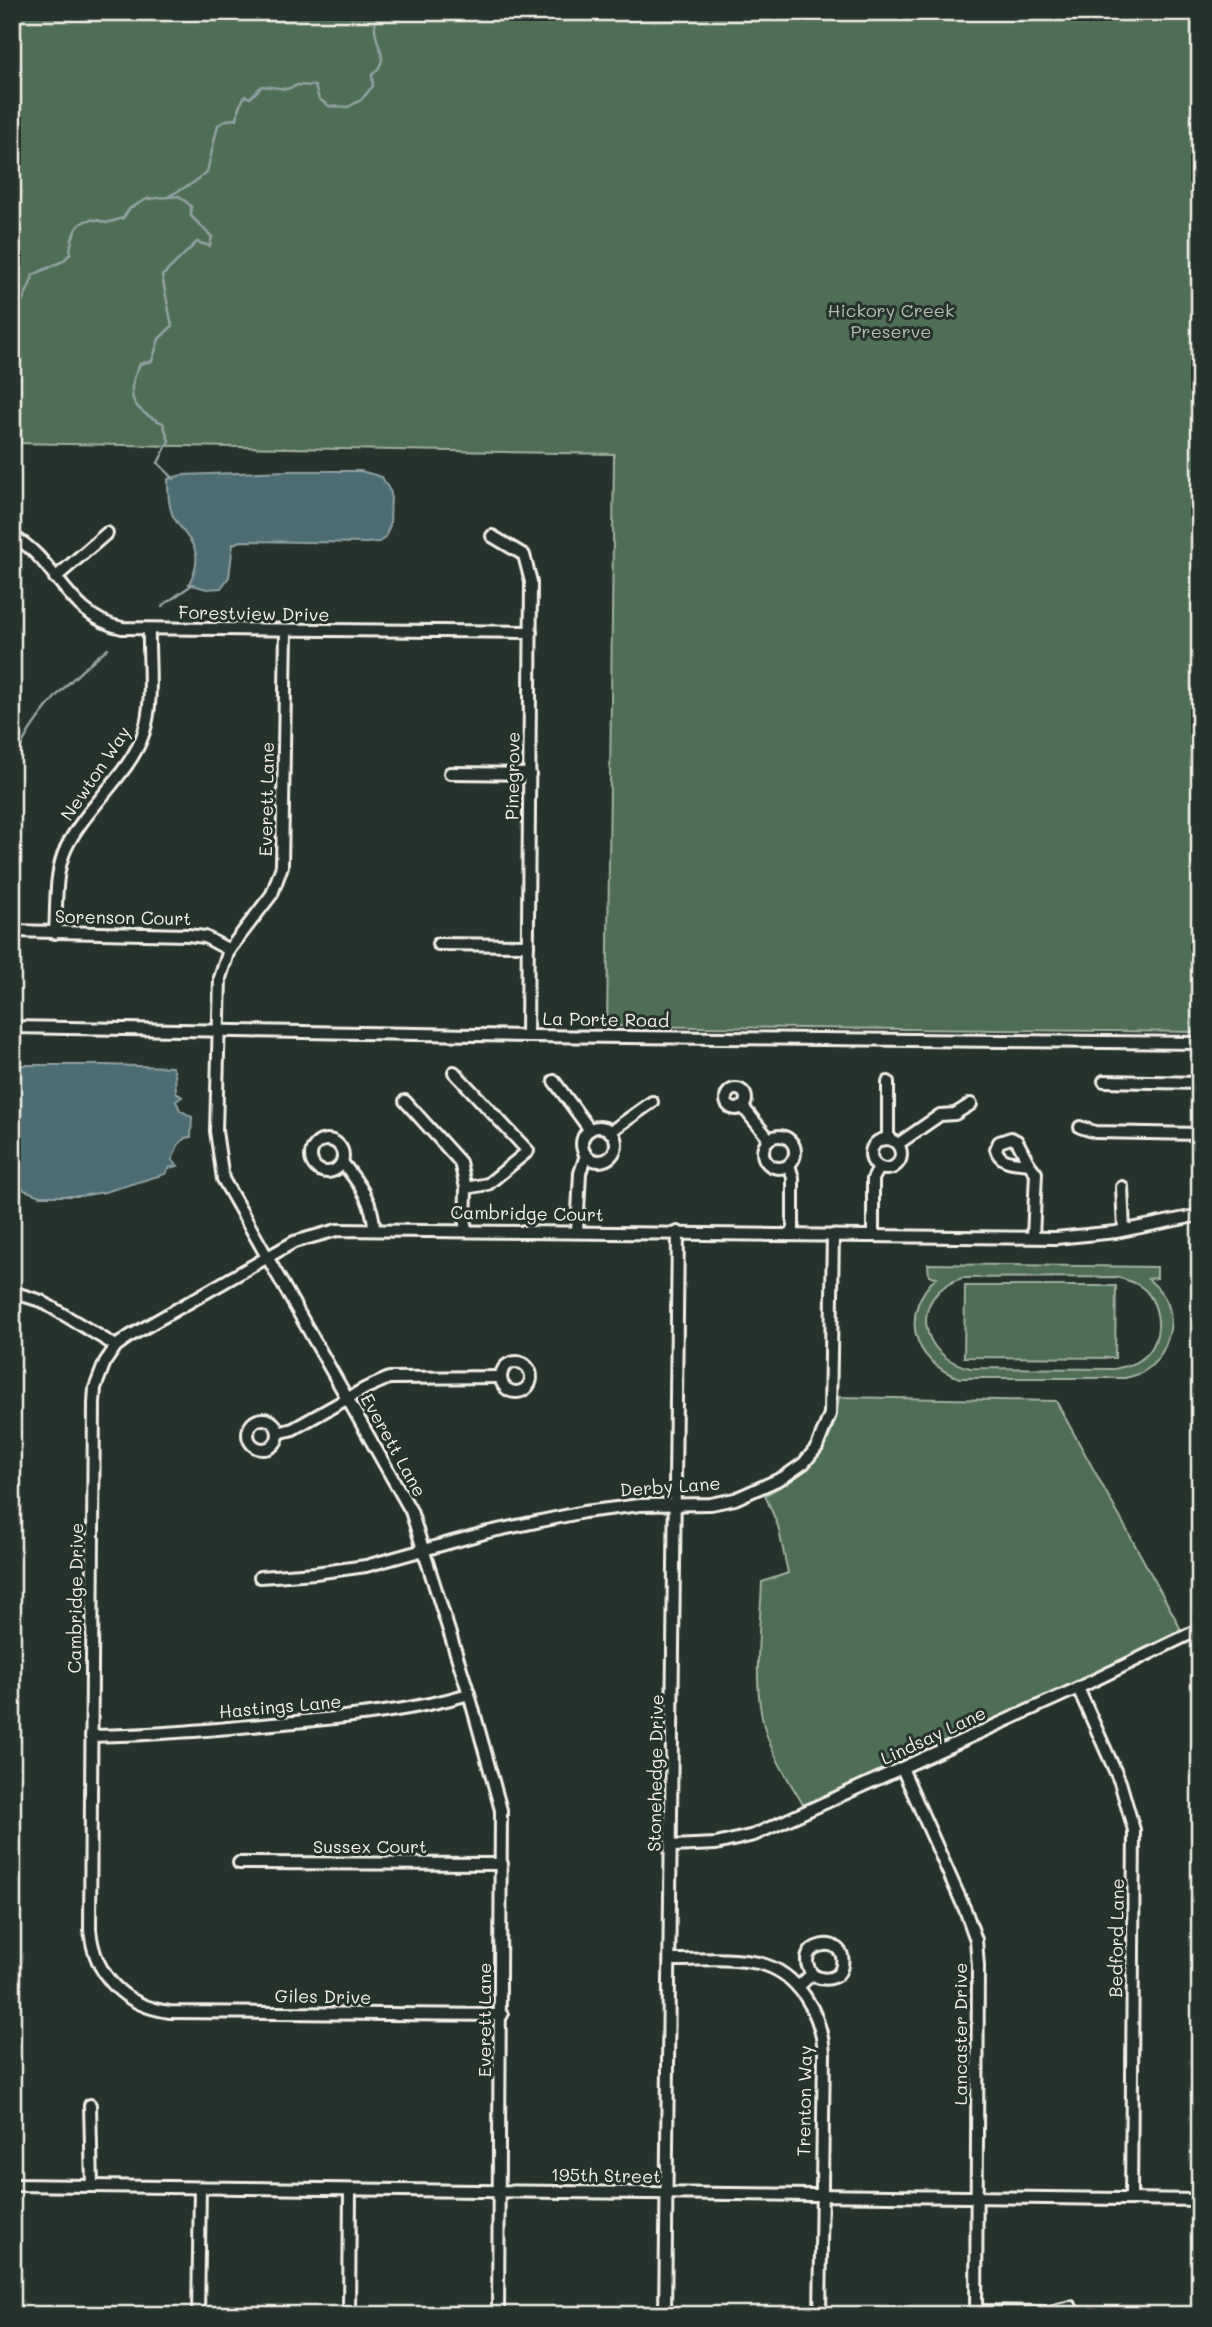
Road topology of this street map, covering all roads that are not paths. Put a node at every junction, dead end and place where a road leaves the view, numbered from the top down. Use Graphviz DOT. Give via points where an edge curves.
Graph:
graph roads {
  1 [pos="107,533"];
  2 [pos="12,536"];
  3 [pos="492,536"];
  4 [pos="55,578"];
  5 [pos="149,629"];
  6 [pos="286,631"];
  7 [pos="531,632"];
  8 [pos="450,774"];
  9 [pos="530,774"];
  10 [pos="12,931"];
  11 [pos="55,933"];
  12 [pos="438,944"];
  13 [pos="528,945"];
  14 [pos="229,950"];
  15 [pos="12,1027"];
  16 [pos="217,1031"];
  17 [pos="527,1036"];
  18 [pos="1200,1043"];
  19 [pos="454,1072"];
  20 [pos="554,1081"];
  21 [pos="888,1082"];
  22 [pos="1104,1082"];
  23 [pos="1200,1083"];
  24 [pos="405,1101"];
  25 [pos="652,1102"];
  26 [pos="971,1104"];
  27 [pos="743,1107"];
  28 [pos="1080,1127"];
  29 [pos="590,1130"];
  30 [pos="610,1132"];
  31 [pos="1200,1133"];
  32 [pos="769,1139"];
  33 [pos="888,1139"];
  34 [pos="898,1144"];
  35 [pos="586,1155"];
  36 [pos="342,1162"];
  37 [pos="1029,1164"];
  38 [pos="789,1165"];
  39 [pos="879,1168"];
  40 [pos="1122,1187"];
  41 [pos="466,1188"];
  42 [pos="1200,1215"];
  43 [pos="374,1229"];
  44 [pos="465,1230"];
  45 [pos="1124,1230"];
  46 [pos="577,1231"];
  47 [pos="678,1232"];
  48 [pos="793,1234"];
  49 [pos="833,1235"];
  50 [pos="873,1235"];
  51 [pos="1033,1237"];
  52 [pos="267,1258"];
  53 [pos="12,1292"];
  54 [pos="117,1346"];
  55 [pos="501,1377"];
  56 [pos="348,1398"];
  57 [pos="278,1433"];
  58 [pos="675,1505"];
  59 [pos="425,1549"];
  60 [pos="260,1577"];
  61 [pos="1200,1629"];
  62 [pos="1078,1688"];
  63 [pos="469,1694"];
  64 [pos="91,1736"];
  65 [pos="902,1768"];
  66 [pos="672,1846"];
  67 [pos="239,1863"];
  68 [pos="502,1864"];
  69 [pos="670,1960"];
  70 [pos="812,1974"];
  71 [pos="798,1987"];
  72 [pos="145,2007"];
  73 [pos="502,2015"];
  74 [pos="90,2105"];
  75 [pos="12,2185"];
  76 [pos="92,2186"];
  77 [pos="200,2188"];
  78 [pos="350,2190"];
  79 [pos="500,2190"];
  80 [pos="667,2194"];
  81 [pos="820,2194"];
  82 [pos="976,2197"];
  83 [pos="1131,2199"];
  84 [pos="1200,2200"];
  85 [pos="1070,2307"];
  86 [pos="976,2313"];
  87 [pos="198,2315"];
  88 [pos="349,2315"];
  89 [pos="498,2315"];
  90 [pos="665,2315"];
  91 [pos="820,2315"];
  1 -- 4 [label="street"];
  2 -- 4 [label="street, Forestview Drive" via="27,545"];
  3 -- 7 [label="street, Pinegrove" via="524,555 531,582"];
  4 -- 5 [label="street, Forestview Drive" via="82,609 99,620 122,628"];
  5 -- 6 [label="street, Forestview Drive"];
  5 -- 11 [label="street, Newton Way" via="144,732 65,849"];
  6 -- 7 [label="street, Forestview Drive"];
  6 -- 14 [label="street, Everett Lane" via="282,866 272,894"];
  7 -- 9 [label="street, Pinegrove"];
  8 -- 9 [label="street"];
  9 -- 13 [label="street, Pinegrove"];
  10 -- 11 [label="street, Sorenson Court"];
  11 -- 14 [label="street, Sorenson Court" via="188,935 205,937"];
  12 -- 13 [label="street"];
  13 -- 17 [label="street, Pinegrove"];
  14 -- 16 [label="street, Everett Lane" via="220,978"];
  15 -- 16 [label="street, La Porte Road"];
  16 -- 17 [label="street, La Porte Road"];
  16 -- 52 [label="street, Everett Lane" via="216,1131 223,1179"];
  17 -- 18 [label="street, La Porte Road"];
  19 -- 41 [label="street" via="527,1151 488,1184"];
  20 -- 29 [label="street"];
  21 -- 33 [label="street"];
  22 -- 23 [label="street"];
  24 -- 41 [label="street" via="460,1162"];
  25 -- 30 [label="street"];
  26 -- 34 [label="street" via="955,1114 940,1115"];
  27 -- 32 [label="street"];
  28 -- 31 [label="street" via="1095,1132"];
  29 -- 30 [label="street" via="600,1127"];
  29 -- 35 [label="street" via="582,1143"];
  30 -- 35 [label="street" via="616,1145 610,1157 598,1161"];
  32 -- 38 [label="street" via="781,1135 792,1142 795,1154"];
  32 -- 38 [label="street" via="762,1150 766,1162 776,1168"];
  33 -- 34 [label="street"];
  33 -- 39 [label="street" via="876,1142 870,1153"];
  34 -- 39 [label="street" via="902,1156 896,1166"];
  35 -- 46 [label="street" via="580,1173"];
  36 -- 43 [label="street" via="372,1208"];
  37 -- 51 [label="street" via="1036,1173"];
  38 -- 48 [label="street"];
  39 -- 50 [label="street" via="873,1179"];
  40 -- 45 [label="street"];
  41 -- 44 [label="street"];
  42 -- 45 [label="street, Cambridge Court"];
  43 -- 44 [label="street, Cambridge Court"];
  43 -- 52 [label="street, Cambridge Court" via="323,1232"];
  44 -- 46 [label="street, Cambridge Court"];
  45 -- 51 [label="street, Cambridge Court"];
  46 -- 47 [label="street, Cambridge Court"];
  47 -- 48 [label="street, Cambridge Court"];
  47 -- 58 [label="street, Stonehedge Drive"];
  48 -- 49 [label="street, Cambridge Court"];
  49 -- 50 [label="street, Cambridge Court"];
  49 -- 58 [label="street, Derby Lane" via="831,1407 817,1447 794,1471 748,1493 711,1504"];
  50 -- 51 [label="street, Cambridge Court"];
  52 -- 54 [label="street, Cambridge Drive"];
  52 -- 56 [label="street, Everett Lane"];
  53 -- 54 [label="street" via="41,1301"];
  54 -- 64 [label="street, Cambridge Drive" via="100,1373 95,1395"];
  55 -- 56 [label="street" via="389,1378"];
  56 -- 57 [label="street"];
  56 -- 59 [label="street, Everett Lane" via="399,1486"];
  58 -- 59 [label="street, Derby Lane" via="584,1512"];
  58 -- 66 [label="street, Stonehedge Drive"];
  59 -- 60 [label="street, Derby Lane" via="359,1567"];
  59 -- 63 [label="street, Everett Lane"];
  61 -- 62 [label="street, Lindsay Lane"];
  62 -- 65 [label="street, Lindsay Lane"];
  62 -- 83 [label="street, Bedford Lane" via="1121,1782 1133,1830"];
  63 -- 64 [label="street, Hastings Lane" via="378,1714 167,1734"];
  63 -- 68 [label="street, Everett Lane" via="501,1810"];
  64 -- 72 [label="street, Cambridge Drive" via="91,1943 106,1978"];
  65 -- 66 [label="street, Lindsay Lane" via="742,1839"];
  65 -- 82 [label="street, Lancaster Drive" via="975,1940"];
  66 -- 69 [label="street, Stonehedge Drive"];
  67 -- 68 [label="street, Sussex Court"];
  68 -- 73 [label="street, Everett Lane"];
  69 -- 71 [label="street, Trenton Way" via="759,1963 778,1970"];
  69 -- 80 [label="street, Stonehedge Drive"];
  70 -- 71 [label="street"];
  71 -- 81 [label="street, Trenton Way" via="819,2023 823,2040"];
  72 -- 73 [label="street, Giles Drive" via="180,2012"];
  73 -- 79 [label="street, Everett Lane"];
  74 -- 76 [label="street"];
  75 -- 76 [label="street, 195th Street"];
  76 -- 77 [label="street, 195th Street"];
  77 -- 78 [label="street, 195th Street"];
  77 -- 87 [label="street"];
  78 -- 79 [label="street, 195th Street"];
  78 -- 88 [label="street"];
  79 -- 80 [label="street, 195th Street"];
  79 -- 89 [label="street, Everett Lane"];
  80 -- 81 [label="street, 195th Street"];
  80 -- 90 [label="street, Stonehedge Drive"];
  81 -- 82 [label="street, 195th Street"];
  81 -- 91 [label="street, Trenton Way"];
  82 -- 83 [label="street, 195th Street"];
  82 -- 86 [label="street, Lancaster Drive"];
  83 -- 84 [label="street, 195th Street"];
  85 -- 86 [label="street" via="1049,2312"];
}
